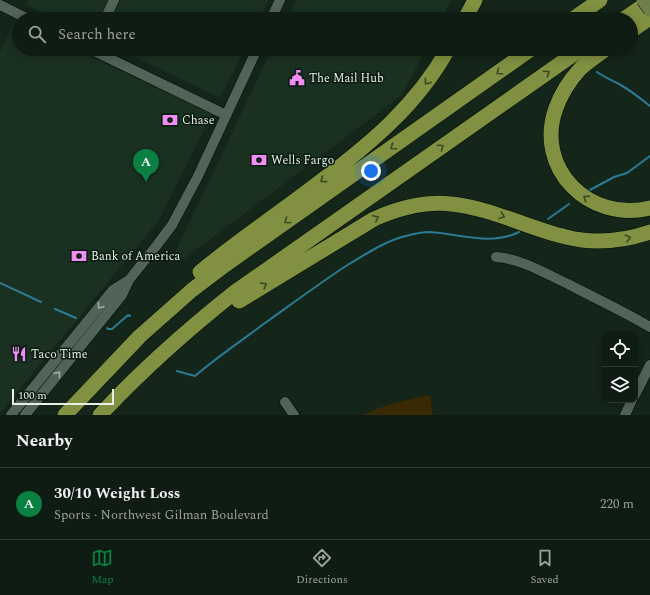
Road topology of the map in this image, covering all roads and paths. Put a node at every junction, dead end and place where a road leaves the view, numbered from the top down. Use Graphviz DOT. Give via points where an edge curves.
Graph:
graph roads {
  1 [pos="114,0"];
  2 [pos="280,0"];
  3 [pos="475,0"];
  4 [pos="600,0"];
  5 [pos="643,0"];
  6 [pos="650,1"];
  7 [pos="0,5"];
  8 [pos="650,10"];
  9 [pos="14,12"];
  10 [pos="108,12"];
  11 [pos="274,12"];
  12 [pos="468,12"];
  13 [pos="583,12"];
  14 [pos="634,12"];
  15 [pos="650,18"];
  16 [pos="650,22"];
  17 [pos="638,26"];
  18 [pos="638,31"];
  19 [pos="105,56"];
  20 [pos="254,56"];
  21 [pos="443,56"];
  22 [pos="521,56"];
  23 [pos="571,56"];
  24 [pos="597,56"];
  25 [pos="605,56"];
  26 [pos="572,80"];
  27 [pos="226,115"];
  28 [pos="650,208"];
  29 [pos="650,232"];
  30 [pos="496,257"];
  31 [pos="128,280"];
  32 [pos="650,327"];
  33 [pos="162,353"];
  34 [pos="650,365"];
  35 [pos="638,389"];
  36 [pos="285,402"];
  37 [pos="631,403"];
  38 [pos="11,415"];
  39 [pos="25,415"];
  40 [pos="65,415"];
  41 [pos="100,415"];
  42 [pos="294,415"];
  43 [pos="625,415"];
  1 -- 10 [label="street"];
  2 -- 11 [label="street"];
  3 -- 12 [label="highway"];
  4 -- 13 [label="highway"];
  5 -- 8 [label="main road, bridge"];
  6 -- 14 [label="highway"];
  7 -- 9 [label="street"];
  15 -- 17 [label="highway"];
  16 -- 18 [label="highway"];
  19 -- 27 [label="street"];
  20 -- 27 [label="street"];
  21 -- 40 [label="highway, one-way" via="417,95 386,129 327,177 236,243 142,322"];
  22 -- 40 [label="highway, one-way" via="192,290 140,336"];
  33 -- 23 [label="highway, one-way" via="235,292"];
  24 -- 26 [label="highway" via="580,69"];
  25 -- 26 [label="highway"];
  28 -- 26 [label="highway, one-way" via="618,210 596,204 574,189 559,169 554,157 550,128 561,95"];
  27 -- 31 [label="street" via="192,189 172,225"];
  33 -- 29 [label="highway, one-way" via="235,303 356,229 392,211 425,204 478,208 566,238 582,240 621,240"];
  30 -- 32 [label="street" via="532,267 625,312"];
  31 -- 38 [label="street, one-way" via="113,290"];
  39 -- 31 [label="street, one-way" via="122,295"];
  33 -- 41 [label="highway"];
  34 -- 35 [label="street"];
  36 -- 42 [label="street"];
  37 -- 43 [label="street"];
}
